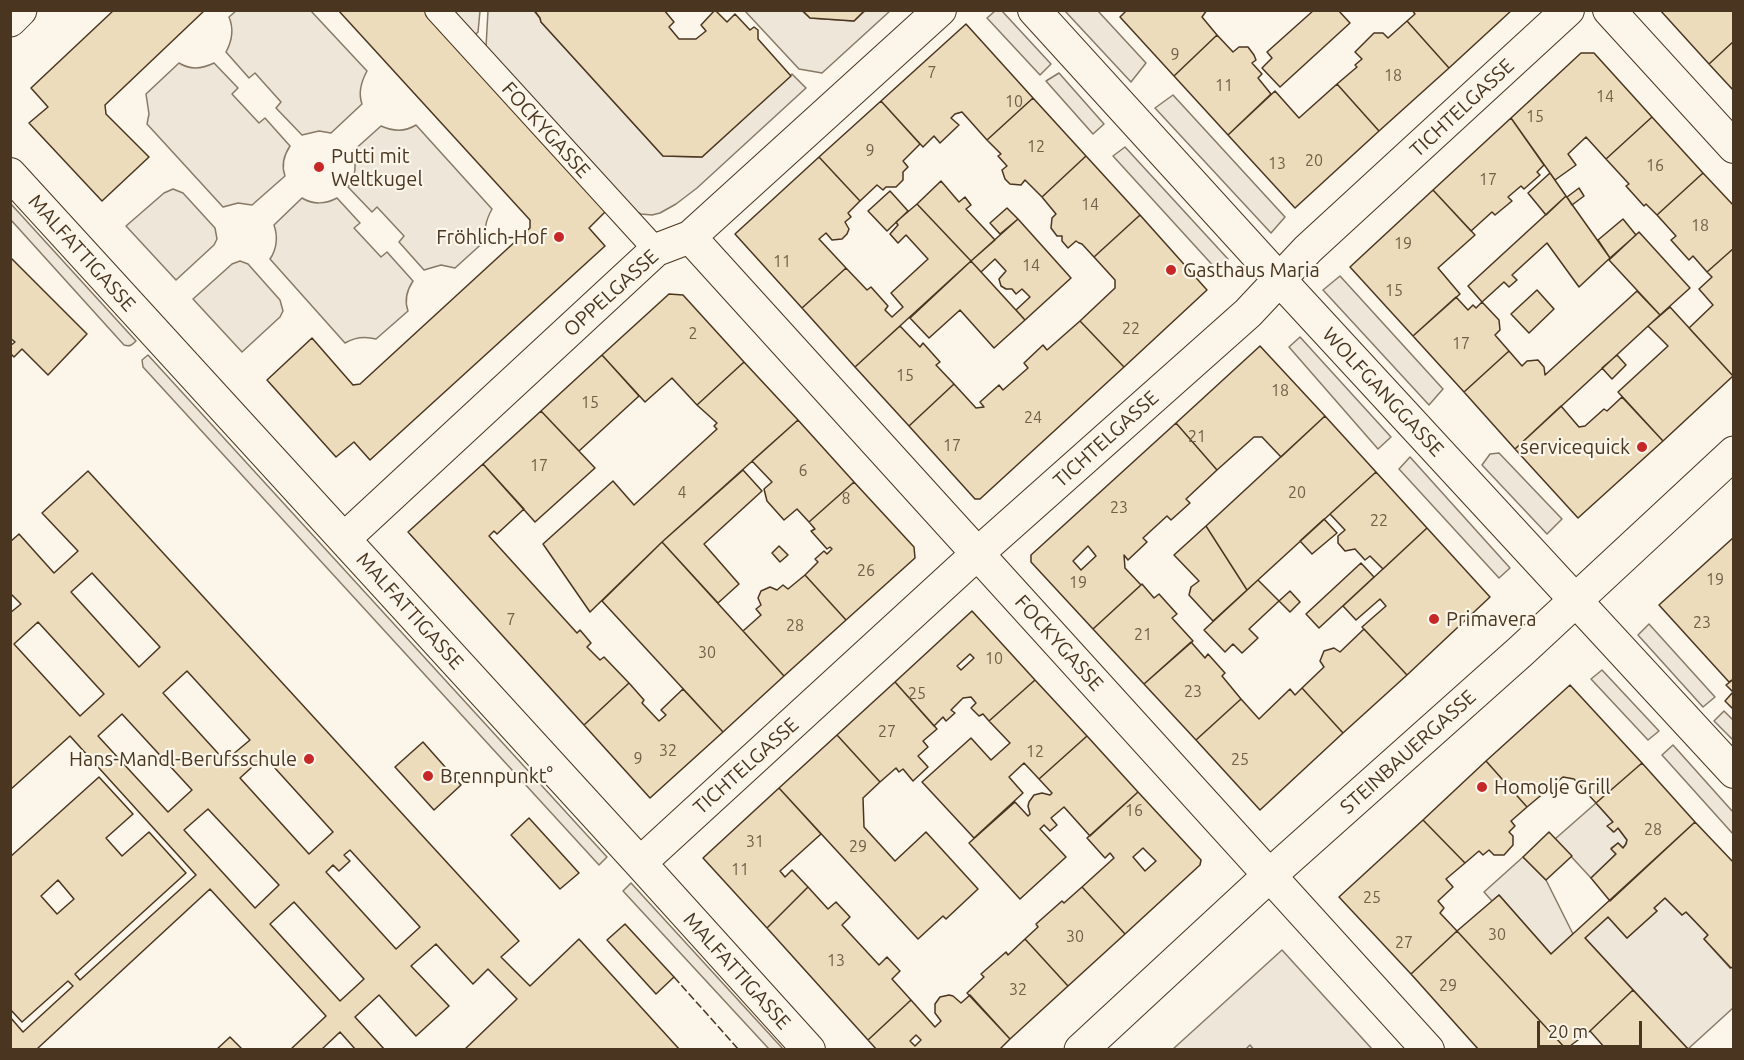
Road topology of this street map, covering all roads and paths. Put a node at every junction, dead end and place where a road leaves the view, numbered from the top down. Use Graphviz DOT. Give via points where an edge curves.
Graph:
graph roads {
  1 [pos="20,10"];
  2 [pos="437,10"];
  3 [pos="940,10"];
  4 [pos="1034,10"];
  5 [pos="1568,10"];
  6 [pos="1609,10"];
  7 [pos="10,20"];
  8 [pos="1734,147"];
  9 [pos="10,174"];
  10 [pos="690,237"];
  11 [pos="656,250"];
  12 [pos="1279,279"];
  13 [pos="1734,453"];
  14 [pos="344,538"];
  15 [pos="977,554"];
  16 [pos="1575,600"];
  17 [pos="1734,772"];
  18 [pos="640,863"];
  19 [pos="1270,875"];
  20 [pos="808,1050"];
  21 [pos="1081,1050"];
  22 [pos="1428,1050"];
  1 -- 7 [label="street"];
  2 -- 11 [label="street, FOCKYGASSE"];
  3 -- 10 [label="street, OPPELGASSE"];
  4 -- 12 [label="street, WOLFGANGGASSE"];
  5 -- 12 [label="street, TICHTELGASSE"];
  6 -- 8 [label="street"];
  9 -- 14 [label="street, MALFATTIGASSE"];
  10 -- 11 [label="street, OPPELGASSE"];
  10 -- 15 [label="street, FOCKYGASSE"];
  11 -- 14 [label="street, OPPELGASSE"];
  12 -- 15 [label="street, TICHTELGASSE" via="1248,313"];
  12 -- 16 [label="street, WOLFGANGGASSE"];
  13 -- 16 [label="street, STEINBAUERGASSE"];
  14 -- 18 [label="street, MALFATTIGASSE"];
  15 -- 18 [label="street, TICHTELGASSE"];
  15 -- 19 [label="street, FOCKYGASSE"];
  16 -- 17 [label="street, WOLFGANGGASSE"];
  16 -- 19 [label="street, STEINBAUERGASSE"];
  18 -- 20 [label="street, MALFATTIGASSE"];
  19 -- 21 [label="street, STEINBAUERGASSE"];
  19 -- 22 [label="street, FOCKYGASSE"];
}
